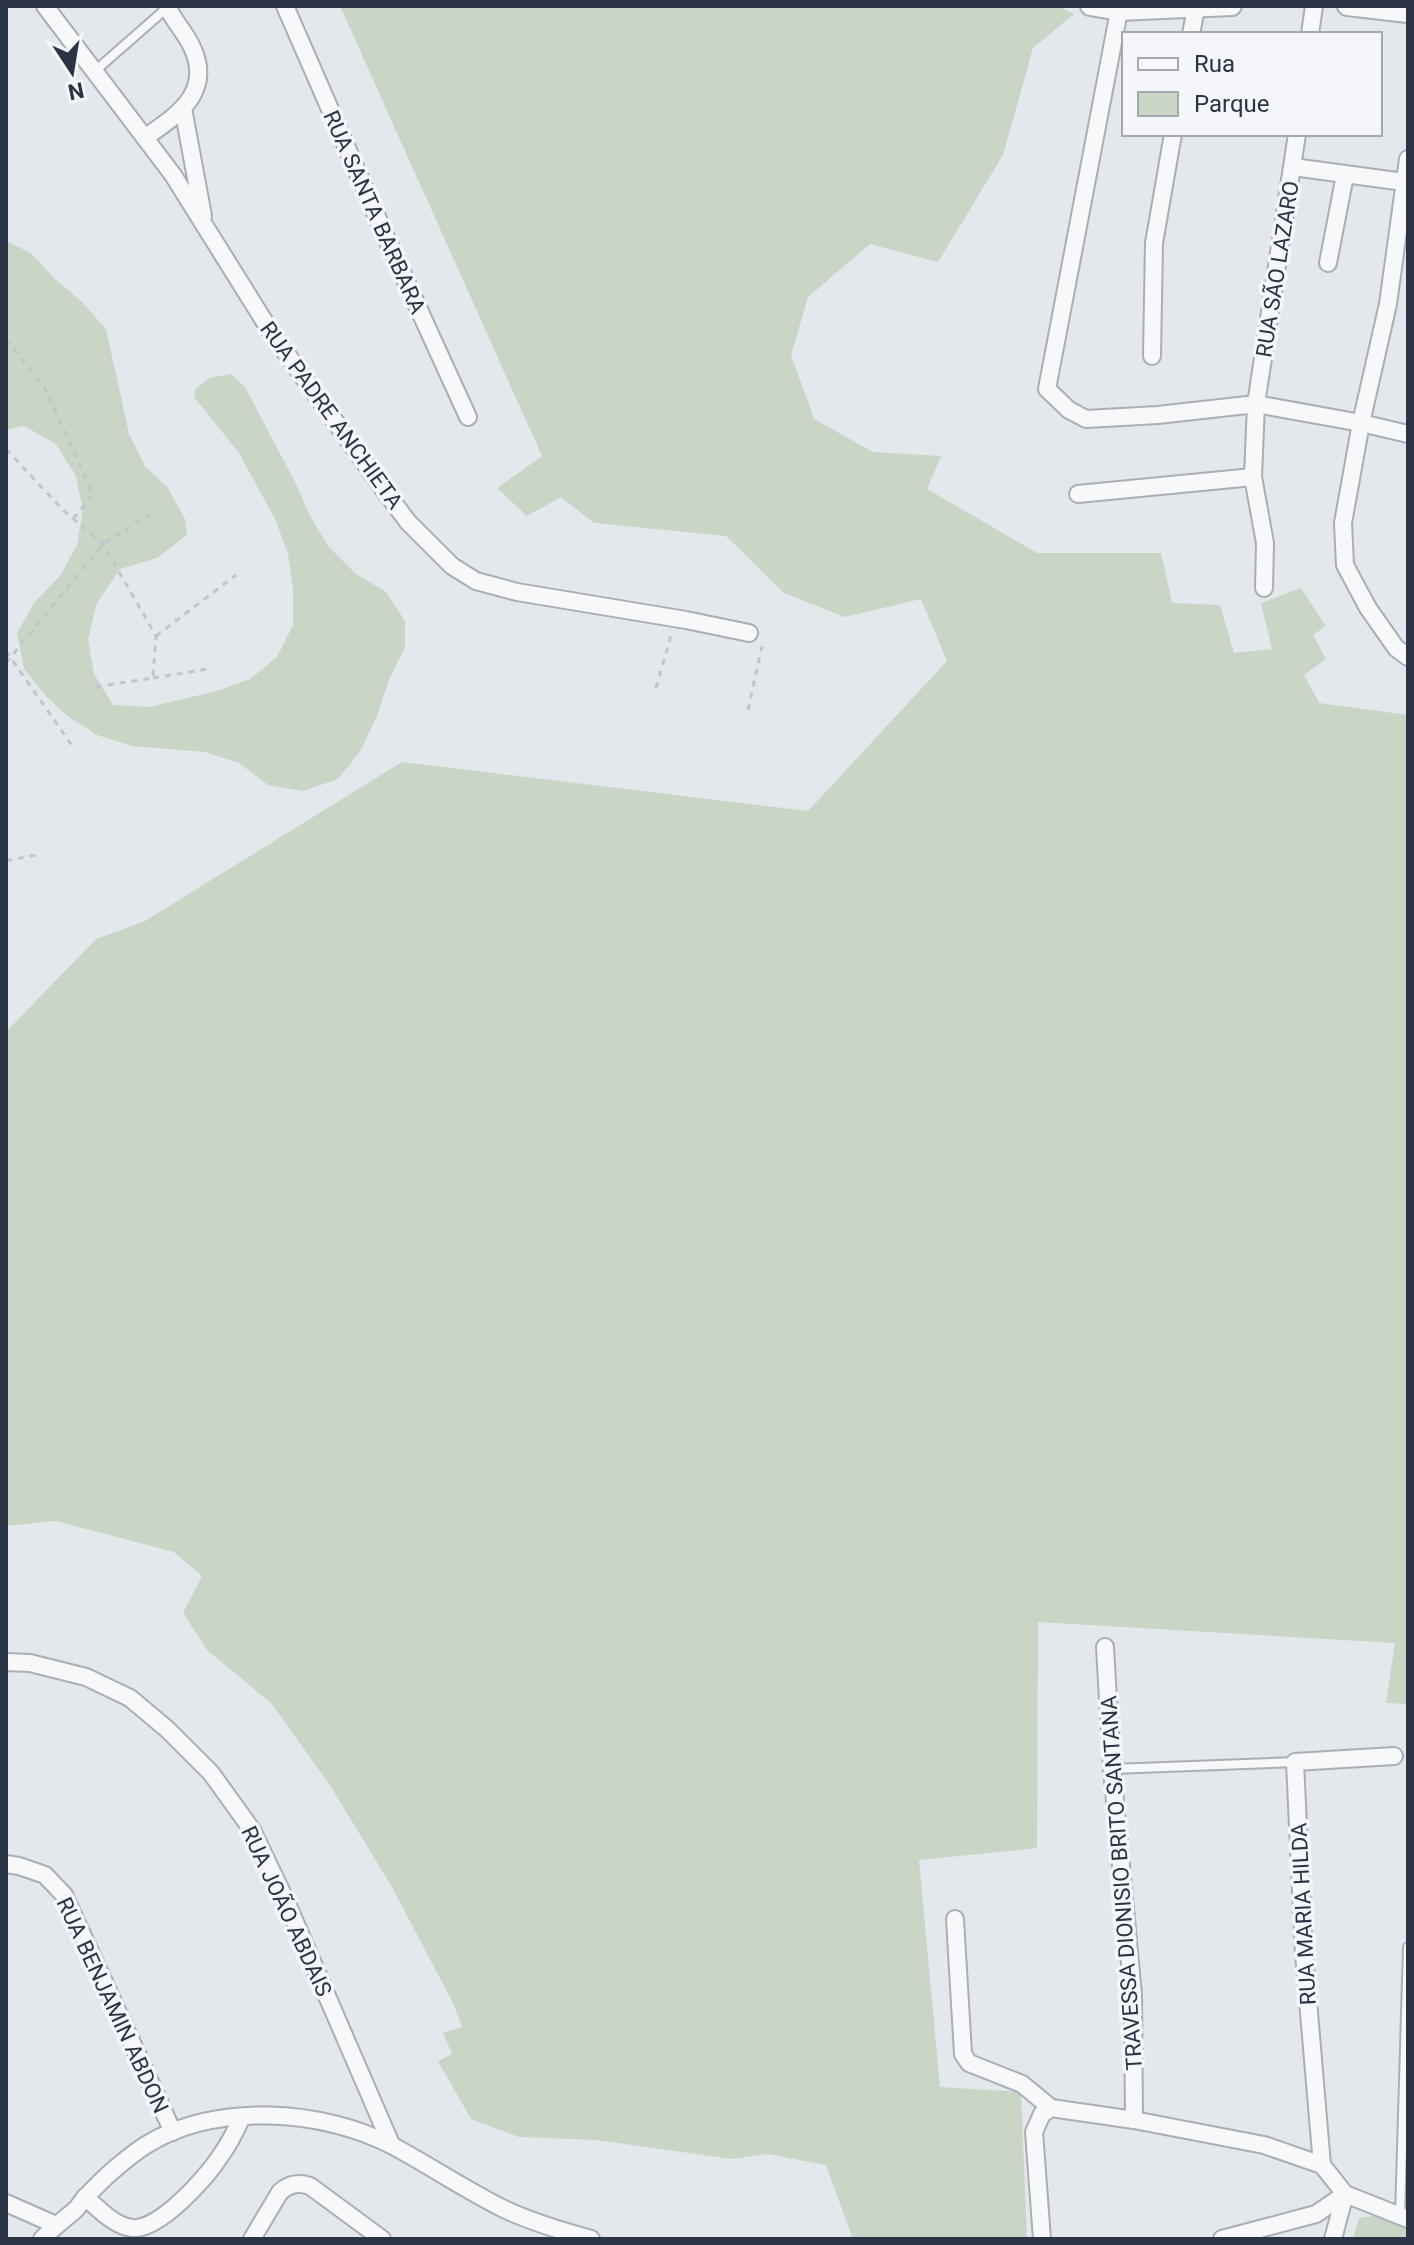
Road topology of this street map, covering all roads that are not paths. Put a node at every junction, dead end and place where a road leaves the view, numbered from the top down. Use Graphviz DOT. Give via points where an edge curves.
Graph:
graph roads {
  1 [pos="167,6"];
  2 [pos="285,6"];
  3 [pos="1090,6"];
  4 [pos="1232,6"];
  5 [pos="1314,6"];
  6 [pos="1347,6"];
  7 [pos="52,8"];
  8 [pos="1196,8"];
  9 [pos="1119,11"];
  10 [pos="1408,13"];
  11 [pos="1191,32"];
  12 [pos="1310,32"];
  13 [pos="95,71"];
  14 [pos="183,108"];
  15 [pos="1173,136"];
  16 [pos="1297,136"];
  17 [pos="146,137"];
  18 [pos="1408,159"];
  19 [pos="1293,167"];
  20 [pos="1345,175"];
  21 [pos="1404,182"];
  22 [pos="205,226"];
  23 [pos="1328,263"];
  24 [pos="1152,356"];
  25 [pos="1256,404"];
  26 [pos="468,417"];
  27 [pos="1361,423"];
  28 [pos="1408,434"];
  29 [pos="1253,477"];
  30 [pos="1078,494"];
  31 [pos="1264,588"];
  32 [pos="749,633"];
  33 [pos="1408,657"];
  34 [pos="1105,1647"];
  35 [pos="6,1662"];
  36 [pos="1394,1756"];
  37 [pos="1295,1762"];
  38 [pos="1112,1769"];
  39 [pos="6,1864"];
  40 [pos="955,1919"];
  41 [pos="1408,1947"];
  42 [pos="1051,2108"];
  43 [pos="242,2117"];
  44 [pos="1134,2120"];
  45 [pos="173,2132"];
  46 [pos="391,2144"];
  47 [pos="1322,2165"];
  48 [pos="1345,2194"];
  49 [pos="85,2197"];
  50 [pos="6,2203"];
  51 [pos="1404,2218"];
  52 [pos="56,2225"];
  53 [pos="42,2239"];
  54 [pos="252,2239"];
  55 [pos="382,2239"];
  56 [pos="591,2239"];
  57 [pos="1042,2239"];
  58 [pos="1222,2239"];
  59 [pos="1333,2239"];
  1 -- 13 [label="lane"];
  1 -- 14 [label="street" via="198,66 197,85"];
  2 -- 26 [label="street, RUA SANTA BARBARA"];
  3 -- 9 [label="street"];
  4 -- 8 [label="street"];
  5 -- 12 [label="street"];
  6 -- 10 [label="street"];
  7 -- 13 [label="street, RUA PADRE ANCHIETA"];
  8 -- 9 [label="street"];
  8 -- 11 [label="street"];
  9 -- 25 [label="street" via="1047,389 1086,419"];
  13 -- 17 [label="street, RUA PADRE ANCHIETA"];
  14 -- 17 [label="street"];
  14 -- 22 [label="street"];
  15 -- 24 [label="street" via="1154,243"];
  16 -- 19 [label="street, RUA SÃO LAZARO"];
  17 -- 22 [label="street, RUA PADRE ANCHIETA"];
  18 -- 21 [label="street"];
  19 -- 20 [label="street"];
  19 -- 25 [label="street, RUA SÃO LAZARO"];
  20 -- 21 [label="street"];
  20 -- 23 [label="street"];
  21 -- 27 [label="street" via="1388,304"];
  22 -- 32 [label="street, RUA PADRE ANCHIETA" via="271,332 382,487 452,566 476,581 517,592"];
  25 -- 27 [label="street"];
  25 -- 29 [label="street, RUA SÃO LAZARO"];
  27 -- 28 [label="street"];
  27 -- 33 [label="street" via="1343,523 1345,565 1368,608"];
  29 -- 30 [label="street"];
  29 -- 31 [label="street, RUA SÃO LAZARO" via="1265,543"];
  34 -- 38 [label="street, TRAVESSA DIONISIO BRITO SANTANA"];
  35 -- 46 [label="street, RUA JOÃO ABDAIS" via="86,1677 130,1698 211,1773 266,1857"];
  36 -- 37 [label="street"];
  37 -- 38 [label="lane"];
  37 -- 47 [label="street, RUA MARIA HILDA"];
  38 -- 44 [label="street, TRAVESSA DIONISIO BRITO SANTANA" via="1133,1995"];
  39 -- 45 [label="street, RUA BENJAMIN ABDON" via="45,1875 64,1895"];
  40 -- 42 [label="street" via="963,2054 969,2063 1022,2084"];
  41 -- 51 [label="lane"];
  42 -- 44 [label="street"];
  42 -- 57 [label="street" via="1034,2132"];
  43 -- 45 [label="street"];
  43 -- 46 [label="street" via="316,2120"];
  43 -- 49 [label="street" via="203,2177 144,2227 120,2224"];
  44 -- 47 [label="street" via="1264,2145"];
  45 -- 49 [label="street" via="147,2144"];
  46 -- 56 [label="street" via="506,2210"];
  47 -- 48 [label="street"];
  48 -- 51 [label="street"];
  48 -- 58 [label="street" via="1316,2214"];
  48 -- 59 [label="street"];
  49 -- 52 [label="street"];
  50 -- 52 [label="street"];
  52 -- 53 [label="street"];
  54 -- 55 [label="street" via="280,2192 295,2184 310,2186"];
}
